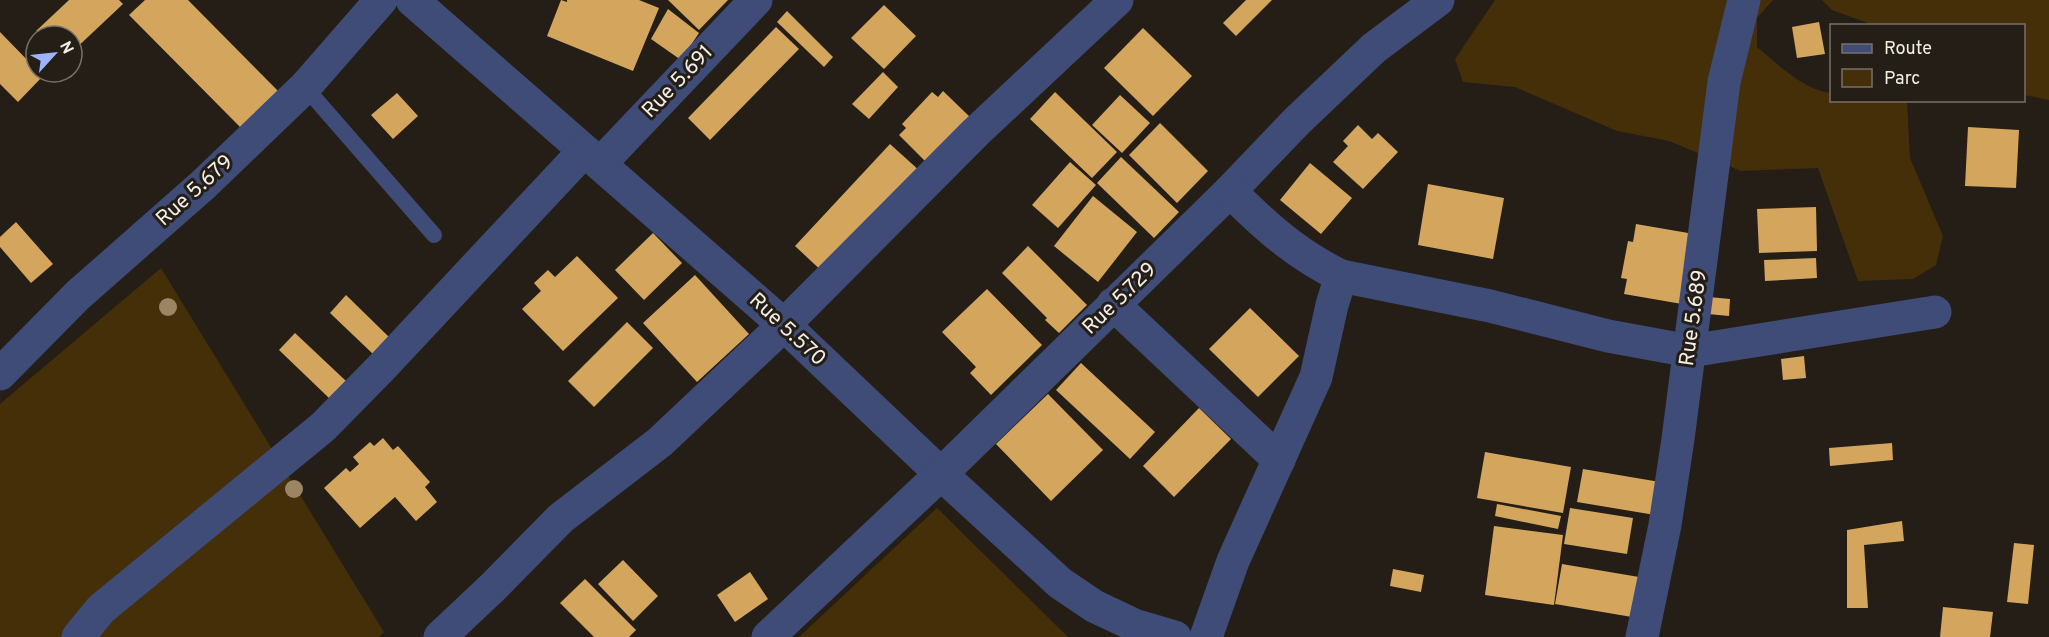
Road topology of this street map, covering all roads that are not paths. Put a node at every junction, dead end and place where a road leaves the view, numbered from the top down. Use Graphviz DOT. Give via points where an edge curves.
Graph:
graph roads {
  1 [pos="381,0"];
  2 [pos="412,0"];
  3 [pos="756,0"];
  4 [pos="1117,0"];
  5 [pos="1437,0"];
  6 [pos="1744,0"];
  7 [pos="305,87"];
  8 [pos="592,158"];
  9 [pos="1230,191"];
  10 [pos="434,235"];
  11 [pos="1341,276"];
  12 [pos="1113,304"];
  13 [pos="1935,312"];
  14 [pos="784,325"];
  15 [pos="1690,351"];
  16 [pos="0,374"];
  17 [pos="1279,460"];
  18 [pos="940,474"];
  19 [pos="1134,631"];
  20 [pos="78,637"];
  21 [pos="440,637"];
  22 [pos="768,637"];
  23 [pos="1175,637"];
  24 [pos="1206,637"];
  25 [pos="1642,637"];
  1 -- 7 [label="street, Rue 5.679"];
  2 -- 8 [label="street, Rue 5.570"];
  3 -- 8 [label="street, Rue 5.691"];
  4 -- 14 [label="street" via="975,132"];
  5 -- 9 [label="street, Rue 5.729" via="1374,48"];
  6 -- 15 [label="street, Rue 5.689" via="1724,82"];
  7 -- 10 [label="lane"];
  7 -- 16 [label="street, Rue 5.679" via="203,185 78,295"];
  8 -- 14 [label="street, Rue 5.570"];
  8 -- 20 [label="street, Rue 5.691" via="323,428 101,609"];
  9 -- 11 [label="street" via="1286,243"];
  9 -- 12 [label="street, Rue 5.729"];
  11 -- 15 [label="street"];
  11 -- 17 [label="street" via="1316,377"];
  12 -- 17 [label="street"];
  12 -- 18 [label="street, Rue 5.729"];
  13 -- 15 [label="street"];
  14 -- 18 [label="street, Rue 5.570"];
  14 -- 21 [label="street" via="660,442 561,518"];
  15 -- 25 [label="street, Rue 5.689" via="1665,525"];
  17 -- 24 [label="street" via="1233,561"];
  18 -- 19 [label="street, Rue 5.570" via="1060,583"];
  18 -- 22 [label="street, Rue 5.729"];
  19 -- 23 [label="street, Rue 5.570"];
}
